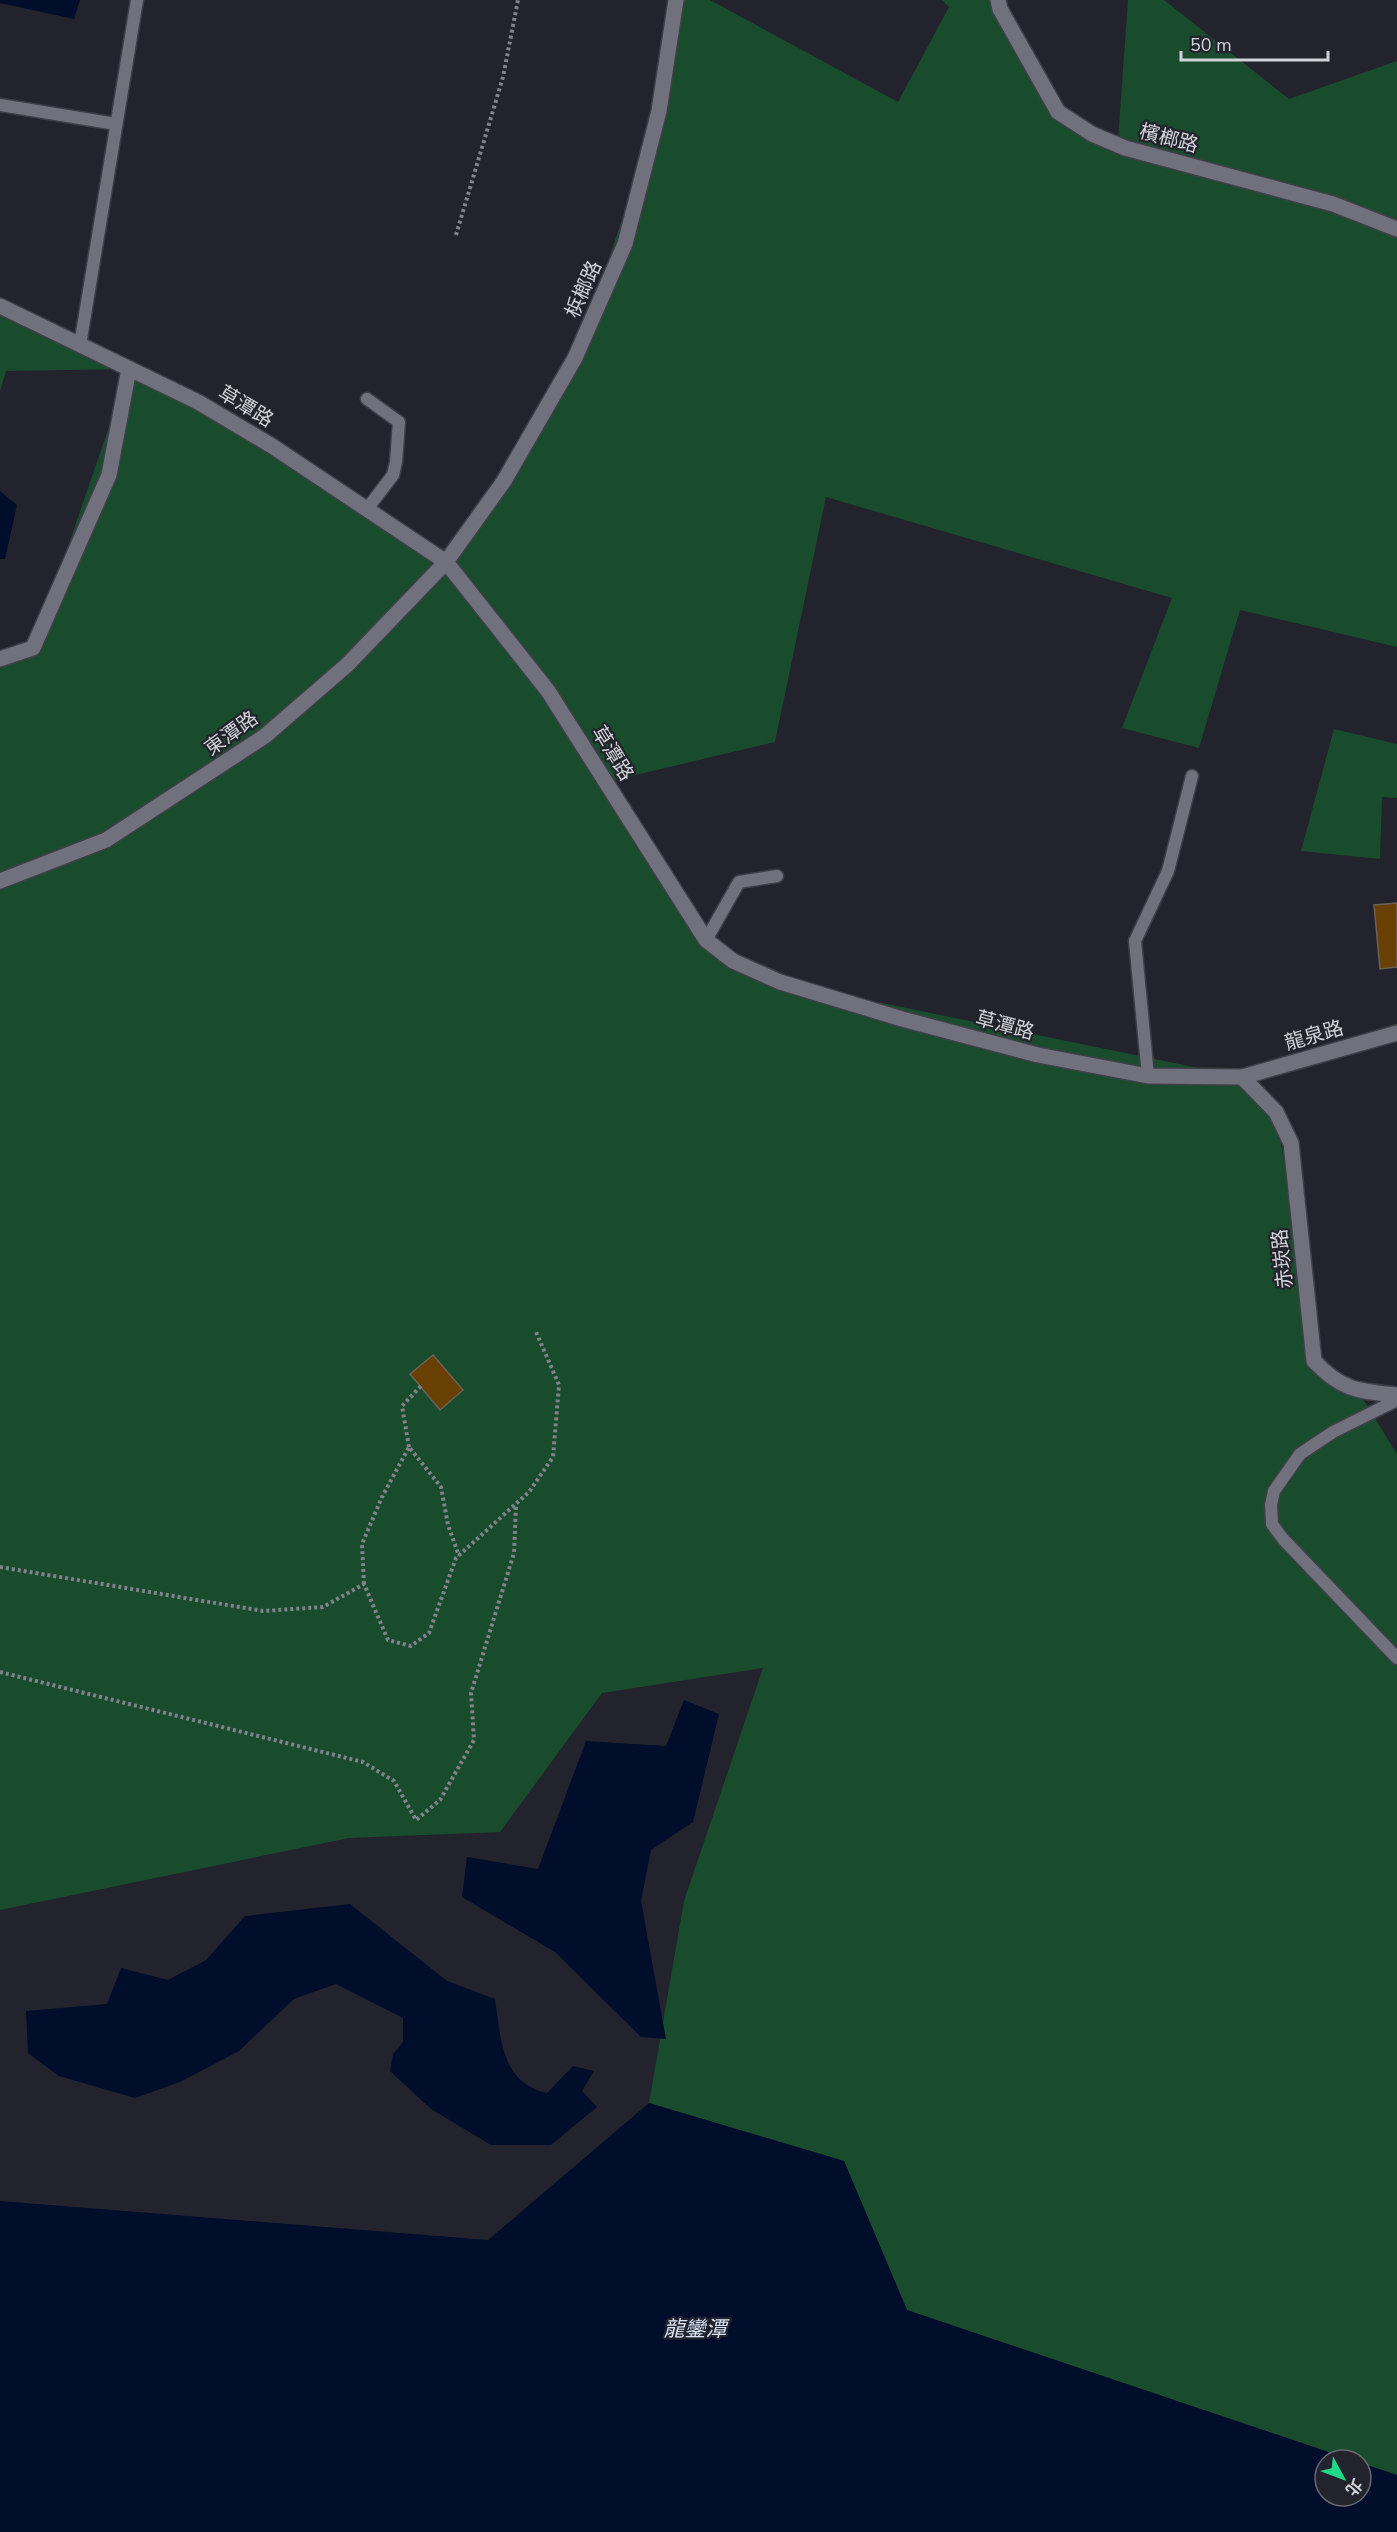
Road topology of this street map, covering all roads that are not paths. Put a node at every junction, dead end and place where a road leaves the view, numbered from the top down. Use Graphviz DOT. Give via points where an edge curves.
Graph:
graph roads {
  1 [pos="137,0"];
  2 [pos="676,0"];
  3 [pos="998,0"];
  4 [pos="0,105"];
  5 [pos="116,123"];
  6 [pos="1397,229"];
  7 [pos="0,306"];
  8 [pos="80,345"];
  9 [pos="129,369"];
  10 [pos="367,399"];
  11 [pos="367,509"];
  12 [pos="446,562"];
  13 [pos="0,659"];
  14 [pos="1192,776"];
  15 [pos="777,876"];
  16 [pos="0,881"];
  17 [pos="706,940"];
  18 [pos="1397,1033"];
  19 [pos="1148,1076"];
  20 [pos="1242,1077"];
  21 [pos="1397,1395"];
  22 [pos="1397,1400"];
  23 [pos="1397,1658"];
  1 -- 5 [label="lane"];
  2 -- 12 [label="street, 梹榔路" via="659,111 625,244 575,358 504,481"];
  3 -- 6 [label="street, 檳榔路" via="1058,112 1092,134 1125,148 1333,204"];
  4 -- 5 [label="lane"];
  5 -- 8 [label="lane"];
  7 -- 8 [label="street, 草潭路"];
  8 -- 9 [label="street, 草潭路"];
  9 -- 11 [label="street, 草潭路" via="198,402"];
  9 -- 13 [label="street" via="110,475 33,648"];
  10 -- 11 [label="lane" via="399,422 393,475"];
  11 -- 12 [label="street, 草潭路"];
  12 -- 16 [label="street, 東潭路" via="346,665 265,736 106,840"];
  12 -- 17 [label="street, 草潭路" via="548,691"];
  14 -- 19 [label="lane" via="1168,871 1135,941"];
  15 -- 17 [label="lane" via="739,882"];
  17 -- 19 [label="street, 草潭路" via="733,961 802,989 1038,1055"];
  18 -- 20 [label="street, 龍泉路"];
  19 -- 20 [label="street, 草潭路"];
  20 -- 21 [label="street, 赤崁路" via="1276,1112 1291,1143 1314,1361 1330,1377 1358,1391"];
  22 -- 23 [label="lane" via="1333,1432 1300,1454 1274,1491 1271,1505 1272,1524 1283,1539"];
}
